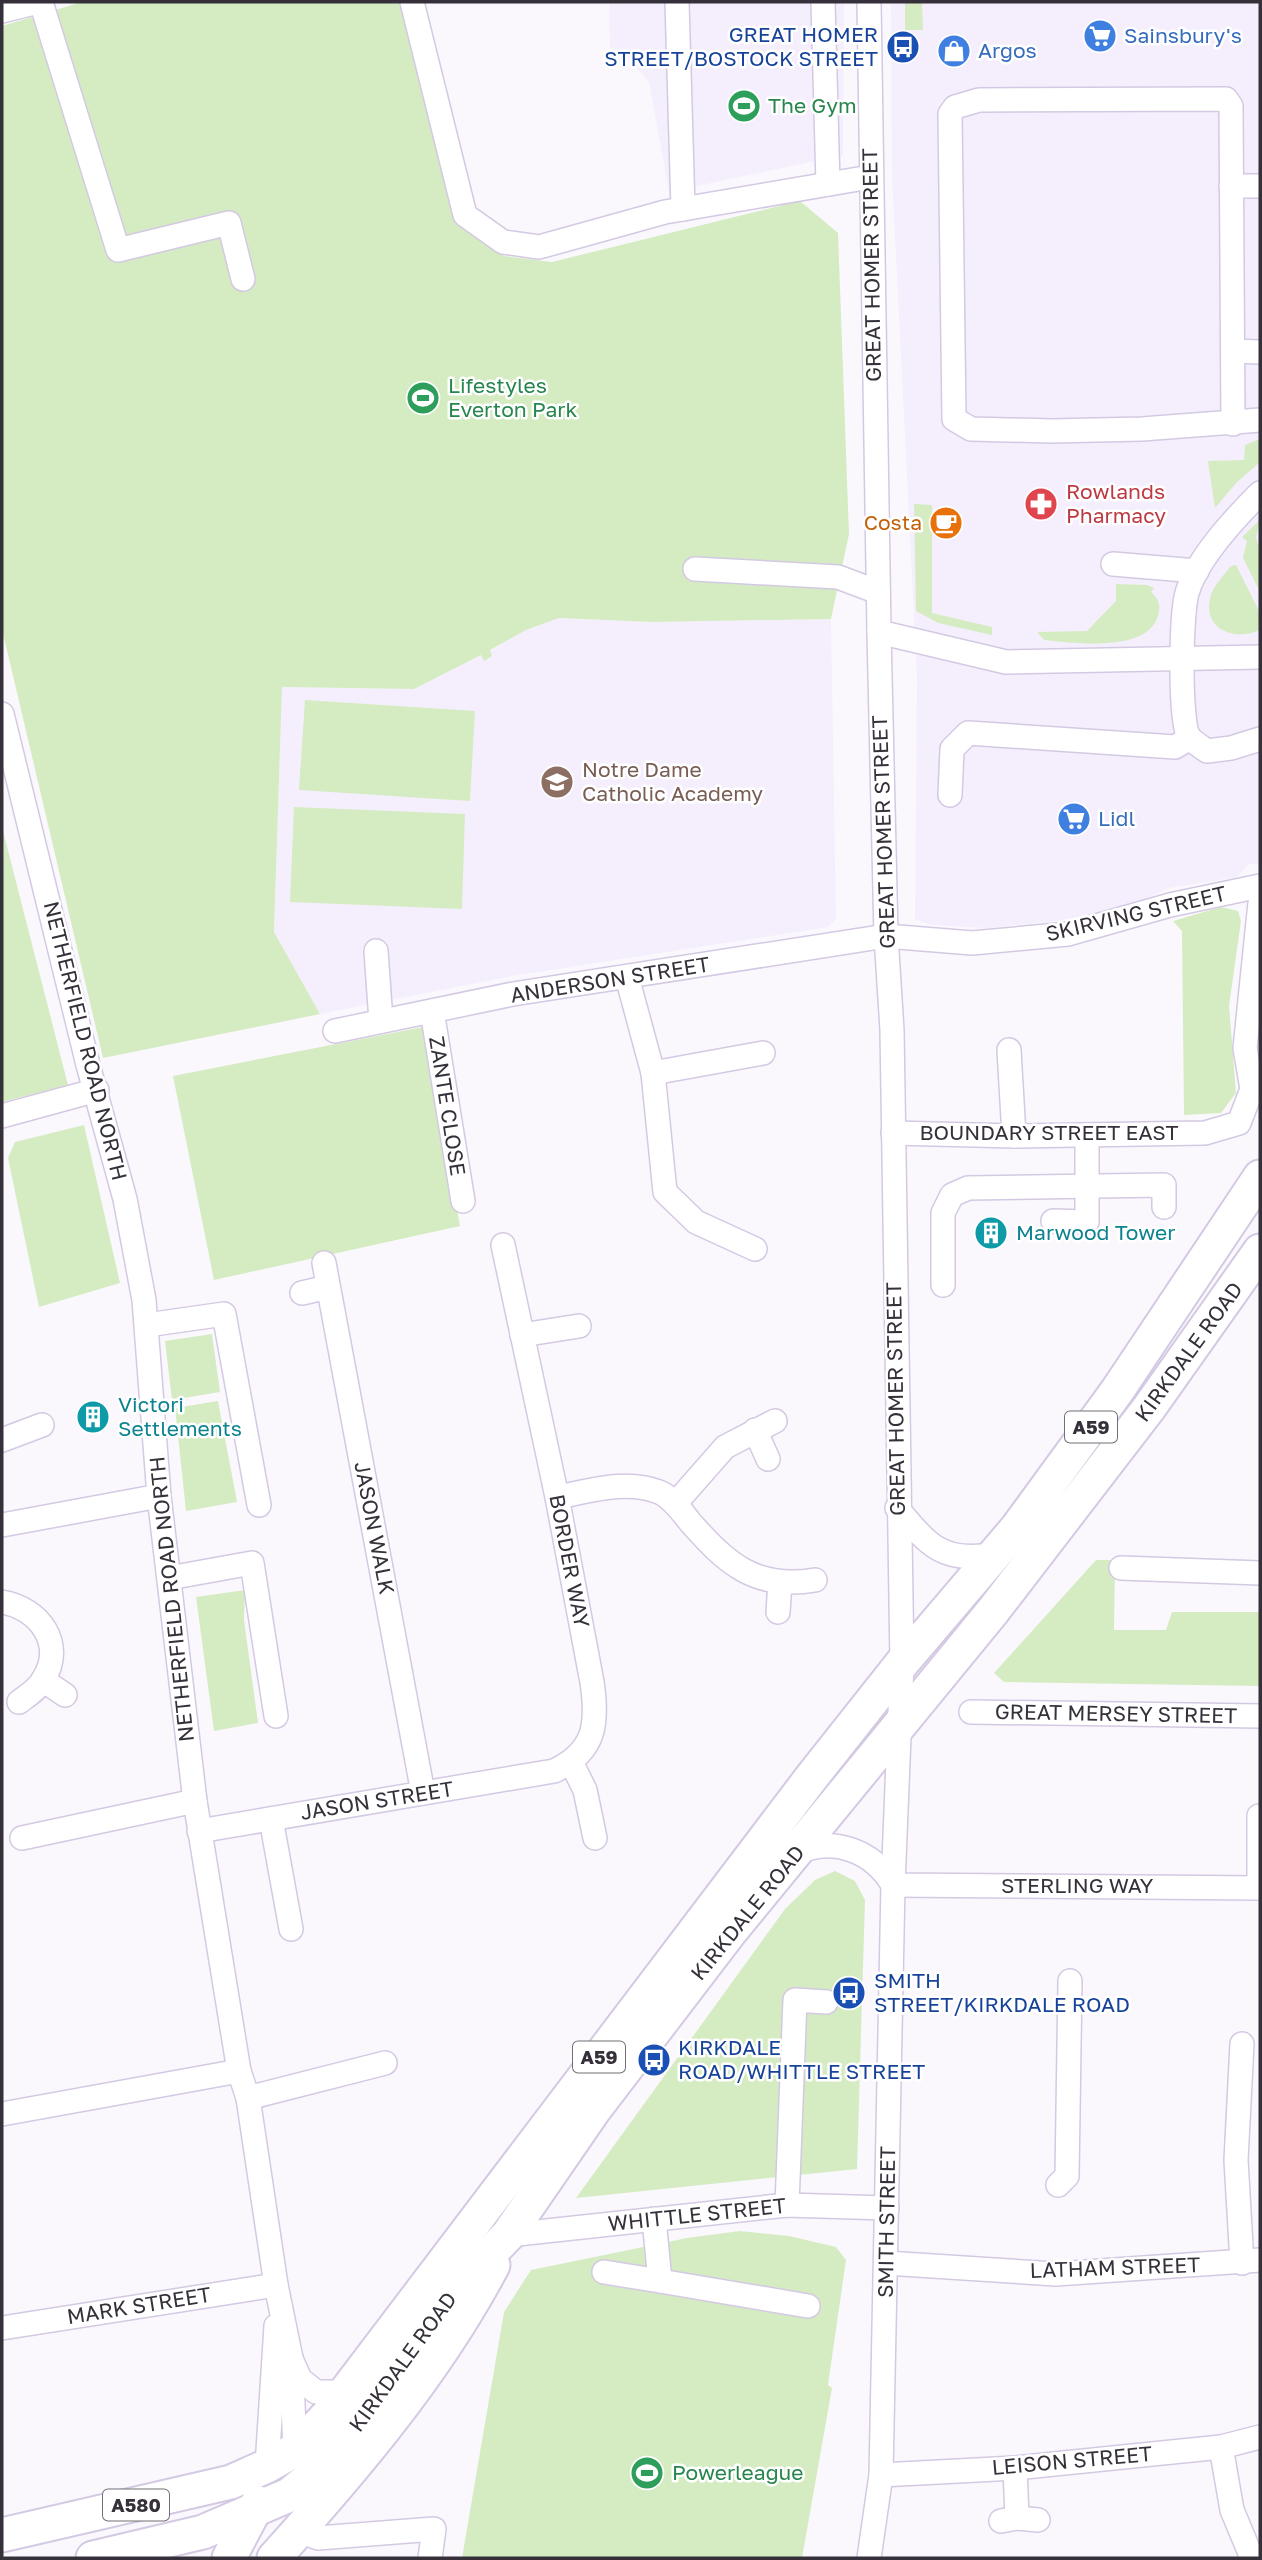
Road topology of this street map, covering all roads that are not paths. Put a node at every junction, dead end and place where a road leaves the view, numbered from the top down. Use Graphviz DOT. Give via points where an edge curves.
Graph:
graph roads {
  1 [pos="40,2"];
  2 [pos="412,2"];
  3 [pos="677,2"];
  4 [pos="823,2"];
  5 [pos="869,2"];
  6 [pos="2,12"];
  7 [pos="870,177"];
  8 [pos="828,184"];
  9 [pos="1231,186"];
  10 [pos="1260,186"];
  11 [pos="683,209"];
  12 [pos="243,279"];
  13 [pos="1233,351"];
  14 [pos="1260,352"];
  15 [pos="1260,420"];
  16 [pos="1233,424"];
  17 [pos="1260,493"];
  18 [pos="1113,564"];
  19 [pos="695,569"];
  20 [pos="1197,571"];
  21 [pos="878,592"];
  22 [pos="879,632"];
  23 [pos="1260,657"];
  24 [pos="1184,659"];
  25 [pos="2,715"];
  26 [pos="1190,738"];
  27 [pos="1260,738"];
  28 [pos="950,795"];
  29 [pos="1260,886"];
  30 [pos="1260,903"];
  31 [pos="886,936"];
  32 [pos="376,951"];
  33 [pos="627,977"];
  34 [pos="432,1011"];
  35 [pos="381,1021"];
  36 [pos="335,1031"];
  37 [pos="1009,1050"];
  38 [pos="763,1053"];
  39 [pos="653,1073"];
  40 [pos="97,1090"];
  41 [pos="2,1116"];
  42 [pos="893,1133"];
  43 [pos="1087,1135"];
  44 [pos="1014,1136"];
  45 [pos="1260,1177"];
  46 [pos="1087,1185"];
  47 [pos="463,1201"];
  48 [pos="1164,1207"];
  49 [pos="1053,1222"];
  50 [pos="503,1245"];
  51 [pos="755,1249"];
  52 [pos="1260,1251"];
  53 [pos="324,1263"];
  54 [pos="943,1285"];
  55 [pos="328,1287"];
  56 [pos="302,1293"];
  57 [pos="147,1325"];
  58 [pos="579,1326"];
  59 [pos="522,1335"];
  60 [pos="42,1425"];
  61 [pos="2,1440"];
  62 [pos="768,1459"];
  63 [pos="159,1496"];
  64 [pos="557,1497"];
  65 [pos="675,1504"];
  66 [pos="258,1505"];
  67 [pos="897,1508"];
  68 [pos="2,1525"];
  69 [pos="996,1554"];
  70 [pos="1121,1568"];
  71 [pos="1260,1573"];
  72 [pos="169,1578"];
  73 [pos="815,1580"];
  74 [pos="780,1583"];
  75 [pos="2,1602"];
  76 [pos="778,1612"];
  77 [pos="902,1663"];
  78 [pos="43,1680"];
  79 [pos="65,1695"];
  80 [pos="19,1702"];
  81 [pos="971,1712"];
  82 [pos="276,1716"];
  83 [pos="1260,1716"];
  84 [pos="898,1729"];
  85 [pos="563,1766"];
  86 [pos="423,1793"];
  87 [pos="195,1801"];
  88 [pos="1259,1816"];
  89 [pos="271,1819"];
  90 [pos="199,1830"];
  91 [pos="22,1838"];
  92 [pos="595,1838"];
  93 [pos="797,1853"];
  94 [pos="893,1885"];
  95 [pos="1260,1888"];
  96 [pos="291,1929"];
  97 [pos="1070,1982"];
  98 [pos="826,2002"];
  99 [pos="1242,2044"];
  100 [pos="385,2063"];
  101 [pos="239,2071"];
  102 [pos="1251,2096"];
  103 [pos="248,2098"];
  104 [pos="2,2114"];
  105 [pos="1058,2185"];
  106 [pos="787,2205"];
  107 [pos="887,2208"];
  108 [pos="654,2219"];
  109 [pos="508,2235"];
  110 [pos="1251,2262"];
  111 [pos="886,2263"];
  112 [pos="604,2272"];
  113 [pos="660,2281"];
  114 [pos="276,2285"];
  115 [pos="808,2306"];
  116 [pos="2,2328"];
  117 [pos="291,2358"];
  118 [pos="350,2386"];
  119 [pos="1260,2437"];
  120 [pos="1221,2447"];
  121 [pos="281,2458"];
  122 [pos="1015,2468"];
  123 [pos="881,2475"];
  124 [pos="289,2495"];
  125 [pos="256,2510"];
  126 [pos="1019,2520"];
  127 [pos="299,2531"];
  128 [pos="2,2535"];
  129 [pos="195,2545"];
  130 [pos="93,2558"];
  131 [pos="229,2558"];
  132 [pos="274,2558"];
  133 [pos="430,2558"];
  134 [pos="869,2558"];
  135 [pos="1252,2558"];
  1 -- 6 [label="street"];
  1 -- 12 [label="street" via="118,250 229,223"];
  2 -- 11 [label="street" via="465,215 503,242 539,247"];
  3 -- 11 [label="street"];
  4 -- 8 [label="street"];
  5 -- 7 [label="street, GREAT HOMER STREET"];
  7 -- 8 [label="street"];
  7 -- 21 [label="street, GREAT HOMER STREET"];
  8 -- 11 [label="street"];
  9 -- 10 [label="street"];
  9 -- 13 [label="street"];
  9 -- 16 [label="street" via="1231,106 1226,99 979,100 955,107 950,114 954,419 971,429 989,430"];
  13 -- 14 [label="street"];
  13 -- 16 [label="street"];
  15 -- 16 [label="street"];
  17 -- 20 [label="street"];
  18 -- 20 [label="street"];
  19 -- 21 [label="street" via="838,577"];
  20 -- 24 [label="street" via="1187,593"];
  21 -- 22 [label="street, GREAT HOMER STREET"];
  22 -- 24 [label="street" via="1006,662"];
  22 -- 31 [label="street, GREAT HOMER STREET"];
  23 -- 24 [label="street"];
  24 -- 26 [label="street" via="1182,716"];
  25 -- 40 [label="street, NETHERFIELD ROAD NORTH"];
  26 -- 27 [label="street" via="1207,751"];
  26 -- 28 [label="street" via="1175,747 968,733 952,749"];
  29 -- 31 [label="street, SKIRVING STREET" via="1068,934 972,943"];
  30 -- 43 [label="street, BOUNDARY STREET EAST" via="1245,1048 1252,1089 1239,1123 1205,1133"];
  31 -- 33 [label="street, ANDERSON STREET"];
  31 -- 42 [label="street, GREAT HOMER STREET"];
  32 -- 35 [label="street"];
  33 -- 34 [label="street, ANDERSON STREET"];
  33 -- 39 [label="street"];
  34 -- 35 [label="street, ANDERSON STREET"];
  34 -- 47 [label="street, ZANTE CLOSE"];
  35 -- 36 [label="street, ANDERSON STREET"];
  37 -- 44 [label="street"];
  38 -- 39 [label="street"];
  39 -- 51 [label="street" via="665,1192 696,1222"];
  40 -- 41 [label="street"];
  40 -- 57 [label="street, NETHERFIELD ROAD NORTH" via="125,1199"];
  42 -- 44 [label="street, BOUNDARY STREET EAST"];
  42 -- 67 [label="street, GREAT HOMER STREET"];
  43 -- 44 [label="street, BOUNDARY STREET EAST"];
  43 -- 46 [label="street"];
  45 -- 69 [label="highway, KIRKDALE ROAD / A59" via="1117,1391"];
  46 -- 48 [label="street" via="1164,1185"];
  46 -- 49 [label="street" via="1087,1222"];
  46 -- 54 [label="street" via="968,1188 952,1195 943,1213"];
  50 -- 59 [label="street, BORDER WAY"];
  52 -- 84 [label="highway, KIRKDALE ROAD / A59" via="1149,1408"];
  53 -- 55 [label="street, JASON WALK"];
  55 -- 56 [label="street"];
  55 -- 86 [label="street, JASON WALK"];
  57 -- 63 [label="street, NETHERFIELD ROAD NORTH"];
  57 -- 66 [label="street" via="224,1314"];
  58 -- 59 [label="street"];
  59 -- 64 [label="street, BORDER WAY"];
  60 -- 61 [label="street"];
  62 -- 65 [label="street" via="765,1426 725,1447"];
  63 -- 68 [label="street"];
  63 -- 72 [label="street, NETHERFIELD ROAD NORTH"];
  64 -- 65 [label="street" via="628,1486 662,1493"];
  64 -- 85 [label="street, BORDER WAY" via="596,1709 590,1738"];
  65 -- 74 [label="street" via="709,1544 736,1566"];
  67 -- 69 [label="street" via="936,1550 964,1557"];
  67 -- 77 [label="street, GREAT HOMER STREET"];
  69 -- 77 [label="highway, KIRKDALE ROAD / A59"];
  70 -- 71 [label="street"];
  72 -- 82 [label="street" via="252,1563"];
  72 -- 87 [label="street, NETHERFIELD ROAD NORTH"];
  73 -- 74 [label="street"];
  74 -- 76 [label="street"];
  75 -- 78 [label="street" via="29,1611 45,1628 51,1647"];
  77 -- 84 [label="street, GREAT HOMER STREET"];
  77 -- 118 [label="highway, KIRKDALE ROAD / A59"];
  78 -- 79 [label="street"];
  78 -- 80 [label="street"];
  81 -- 83 [label="street, GREAT MERSEY STREET"];
  84 -- 93 [label="highway, KIRKDALE ROAD / A59"];
  84 -- 94 [label="street, SMITH STREET"];
  85 -- 86 [label="street, JASON STREET"];
  85 -- 92 [label="street" via="585,1790"];
  86 -- 89 [label="street, JASON STREET"];
  87 -- 90 [label="street, NETHERFIELD ROAD NORTH"];
  87 -- 91 [label="street"];
  88 -- 95 [label="street"];
  89 -- 90 [label="street, JASON STREET"];
  89 -- 96 [label="street"];
  90 -- 101 [label="street, NETHERFIELD ROAD NORTH"];
  93 -- 94 [label="street" via="829,1846 856,1851 879,1866"];
  93 -- 109 [label="highway, KIRKDALE ROAD / A59" via="730,1932 594,2110"];
  94 -- 95 [label="street, STERLING WAY"];
  94 -- 107 [label="street, SMITH STREET"];
  97 -- 105 [label="street" via="1066,2180"];
  98 -- 106 [label="street" via="795,2000"];
  99 -- 102 [label="street"];
  100 -- 103 [label="street"];
  101 -- 103 [label="street, NETHERFIELD ROAD NORTH"];
  101 -- 104 [label="street"];
  102 -- 110 [label="street" via="1236,2161"];
  103 -- 114 [label="street, NETHERFIELD ROAD NORTH"];
  106 -- 107 [label="street, WHITTLE STREET"];
  106 -- 108 [label="street, WHITTLE STREET"];
  107 -- 111 [label="street, SMITH STREET"];
  108 -- 109 [label="street, WHITTLE STREET"];
  108 -- 113 [label="street"];
  109 -- 124 [label="highway, KIRKDALE ROAD / A59" via="447,2298 350,2435 321,2469"];
  109 -- 127 [label="highway, A59" via="467,2314 374,2442"];
  110 -- 111 [label="street, LATHAM STREET" via="1056,2274"];
  111 -- 123 [label="street, SMITH STREET"];
  112 -- 113 [label="street"];
  113 -- 115 [label="street"];
  114 -- 116 [label="street, MARK STREET"];
  114 -- 117 [label="street, NETHERFIELD ROAD NORTH"];
  114 -- 121 [label="street, NETHERFIELD ROAD NORTH"];
  117 -- 118 [label="street, NETHERFIELD ROAD NORTH" via="300,2379 316,2392"];
  117 -- 121 [label="street, NETHERFIELD ROAD NORTH"];
  118 -- 121 [label="highway, KIRKDALE ROAD / A59"];
  119 -- 120 [label="street, LEISON STREET"];
  120 -- 122 [label="street, LEISON STREET"];
  120 -- 135 [label="street" via="1232,2511"];
  121 -- 124 [label="highway"];
  121 -- 125 [label="highway, A59"];
  121 -- 128 [label="highway, A580" via="208,2488"];
  122 -- 123 [label="street, LEISON STREET"];
  122 -- 126 [label="street"];
  123 -- 134 [label="street, SMITH STREET"];
  124 -- 125 [label="highway, KIRKDALE ROAD / A59"];
  124 -- 132 [label="highway"];
  125 -- 129 [label="highway, KIRKDALE ROAD / A59"];
  125 -- 131 [label="highway, A59"];
  127 -- 132 [label="highway, A59"];
  127 -- 133 [label="street" via="318,2538 434,2529"];
  129 -- 130 [label="highway, A580" via="154,2546"];
}
